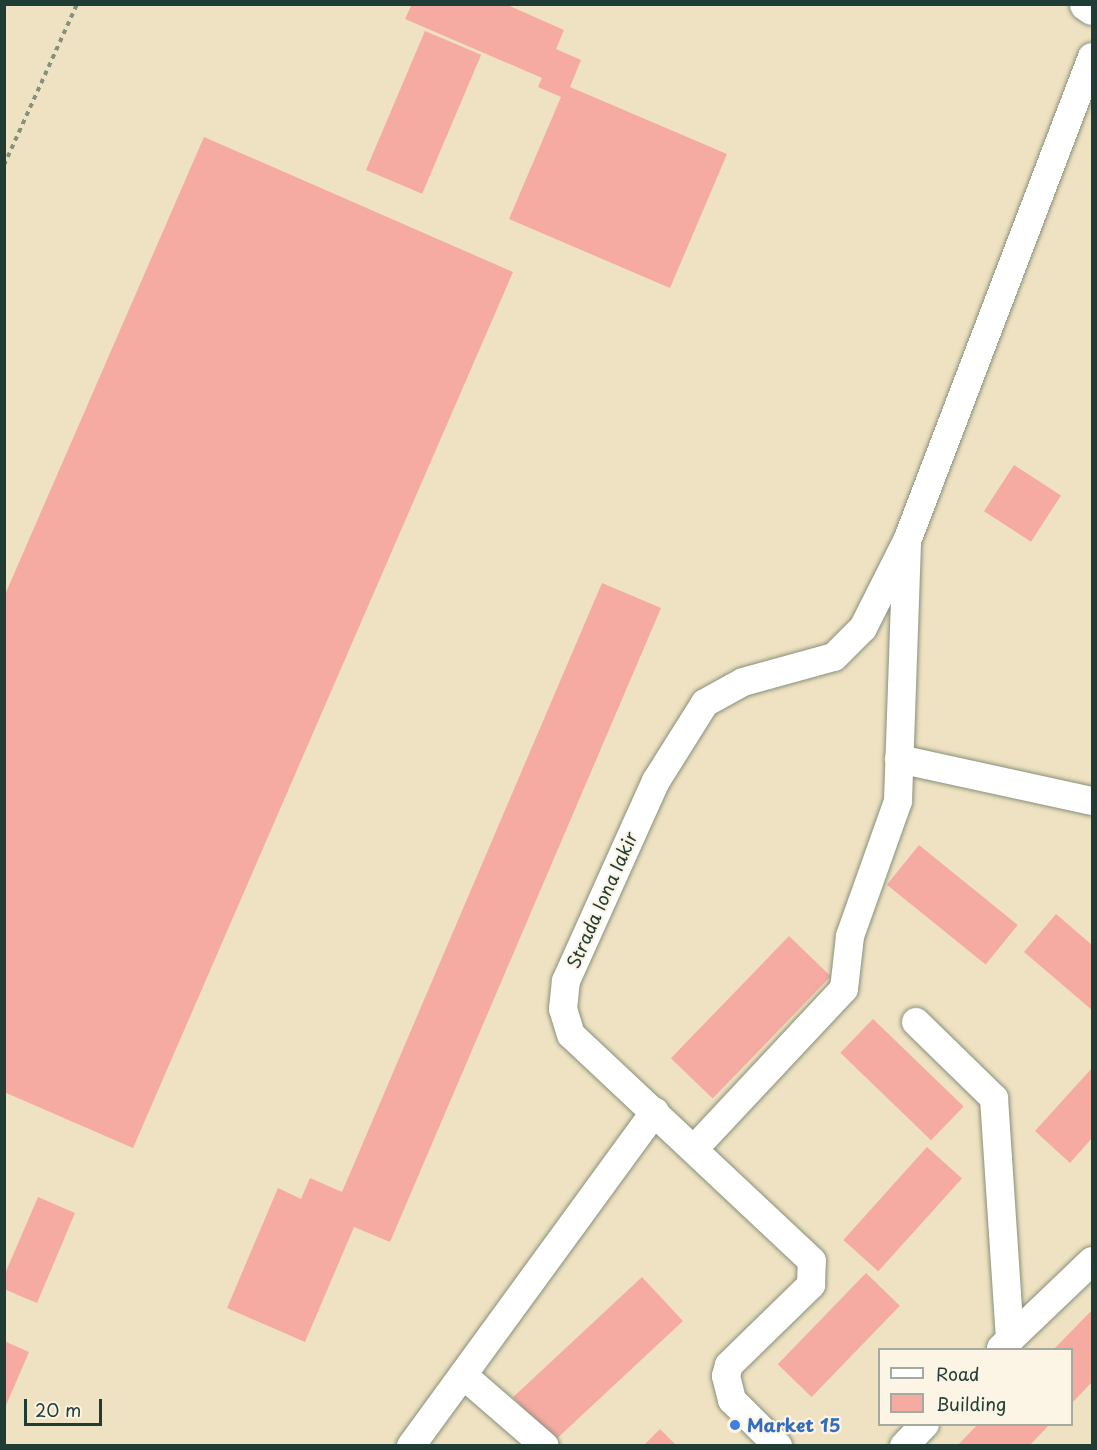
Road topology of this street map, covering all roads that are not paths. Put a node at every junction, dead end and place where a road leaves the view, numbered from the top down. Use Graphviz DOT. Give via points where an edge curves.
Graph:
graph roads {
  1 [pos="1086,4"];
  2 [pos="1092,8"];
  3 [pos="1092,57"];
  4 [pos="908,541"];
  5 [pos="899,759"];
  6 [pos="1092,801"];
  7 [pos="916,1022"];
  8 [pos="656,1112"];
  9 [pos="695,1149"];
  10 [pos="1092,1261"];
  11 [pos="1005,1344"];
  12 [pos="463,1375"];
  13 [pos="924,1426"];
  14 [pos="411,1446"];
  15 [pos="545,1446"];
  16 [pos="778,1446"];
  17 [pos="904,1446"];
  1 -- 2 [label="main road"];
  3 -- 4 [label="lane"];
  4 -- 5 [label="lane"];
  4 -- 8 [label="lane, Strada Iona Iakir" via="863,628 834,657 743,682 705,703 656,781 579,948 563,1009 571,1035"];
  5 -- 6 [label="lane"];
  5 -- 9 [label="lane" via="898,801 850,936 844,989"];
  7 -- 11 [label="lane" via="993,1098"];
  8 -- 9 [label="lane, Strada Iona Iakir"];
  8 -- 12 [label="lane"];
  9 -- 16 [label="lane, Strada Iona Iakir" via="812,1261 811,1285 729,1365 726,1376 732,1400"];
  10 -- 11 [label="lane"];
  12 -- 14 [label="lane"];
  12 -- 15 [label="lane"];
  13 -- 17 [label="lane"];
}
